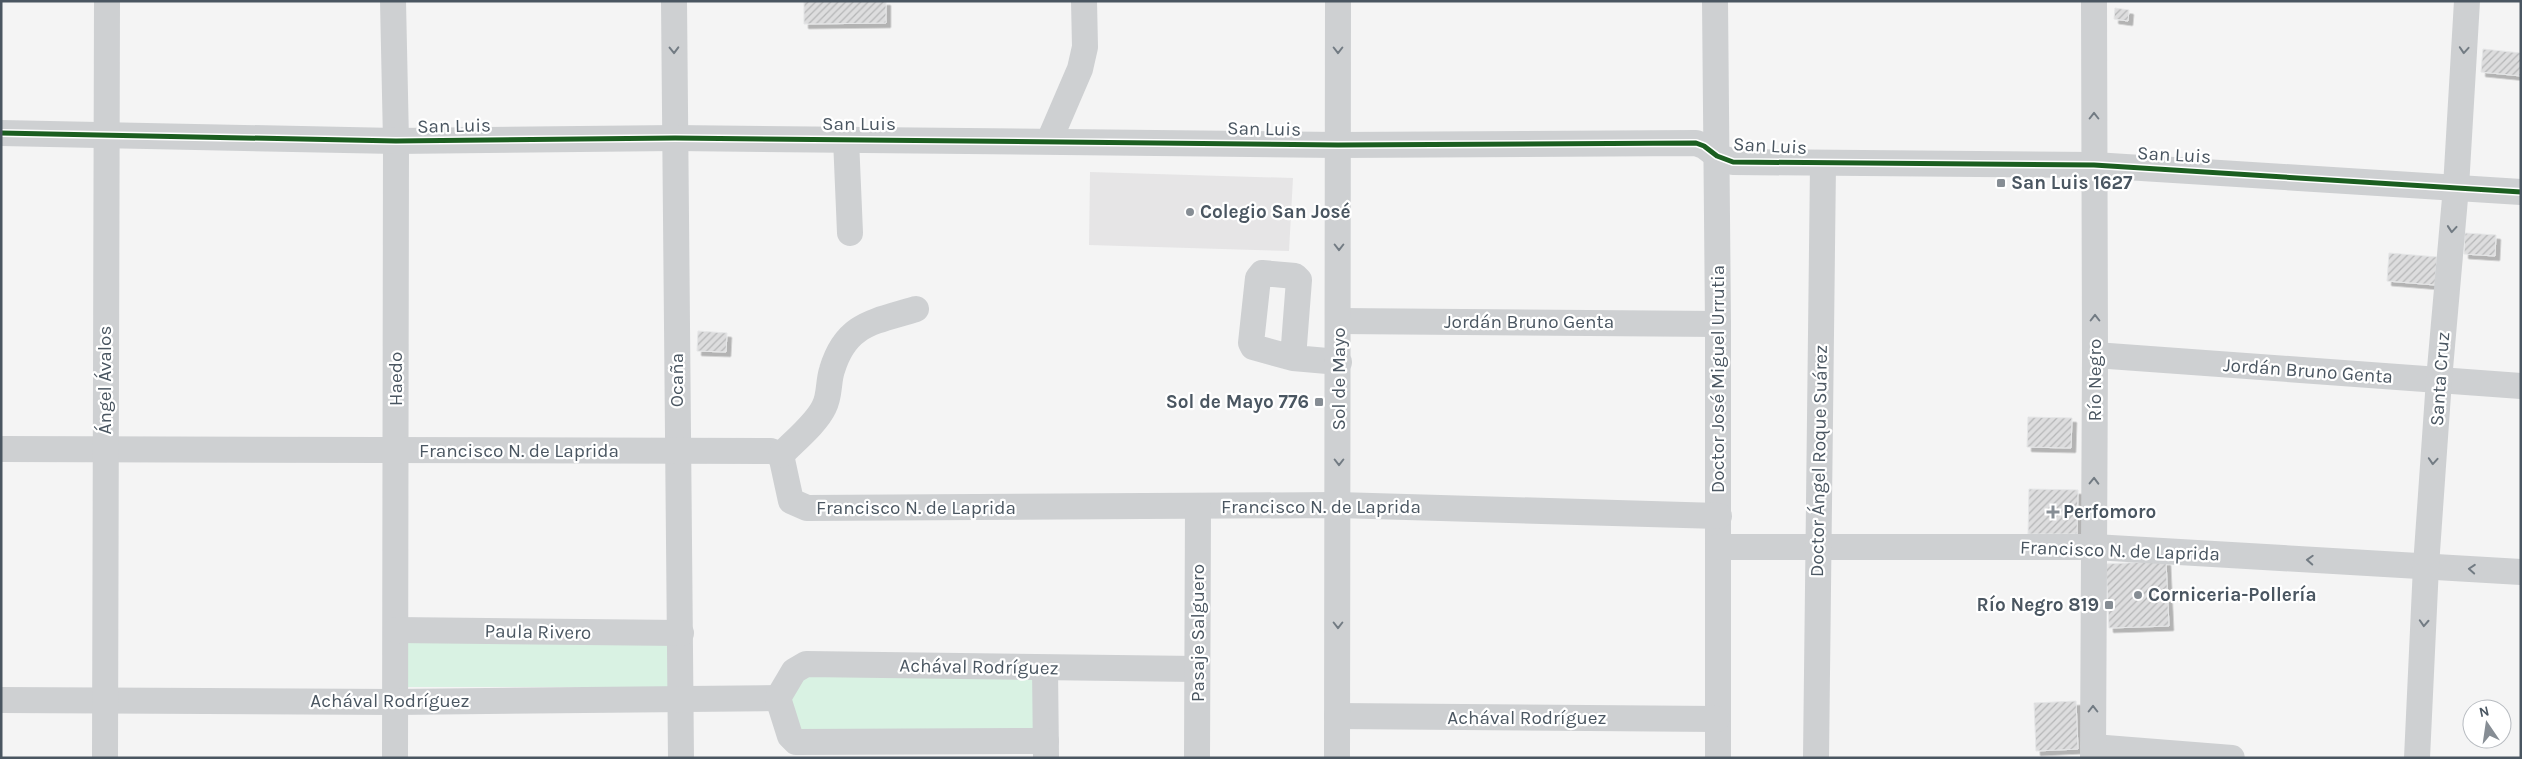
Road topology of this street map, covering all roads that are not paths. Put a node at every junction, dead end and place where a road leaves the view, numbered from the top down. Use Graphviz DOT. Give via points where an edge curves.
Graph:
graph roads {
  1 [pos="108,1"];
  2 [pos="393,1"];
  3 [pos="674,1"];
  4 [pos="1084,1"];
  5 [pos="1338,1"];
  6 [pos="1715,1"];
  7 [pos="2094,1"];
  8 [pos="2468,1"];
  9 [pos="1,133"];
  10 [pos="107,134"];
  11 [pos="675,138"];
  12 [pos="846,139"];
  13 [pos="1049,140"];
  14 [pos="396,141"];
  15 [pos="1338,144"];
  16 [pos="1717,156"];
  17 [pos="1823,164"];
  18 [pos="2094,165"];
  19 [pos="2456,186"];
  20 [pos="2521,192"];
  21 [pos="850,233"];
  22 [pos="916,310"];
  23 [pos="1339,321"];
  24 [pos="1718,324"];
  25 [pos="2095,355"];
  26 [pos="1293,358"];
  27 [pos="1339,362"];
  28 [pos="2439,380"];
  29 [pos="2521,386"];
  30 [pos="1,449"];
  31 [pos="105,449"];
  32 [pos="395,450"];
  33 [pos="678,452"];
  34 [pos="780,455"];
  35 [pos="1338,505"];
  36 [pos="1198,507"];
  37 [pos="1719,516"];
  38 [pos="1718,547"];
  39 [pos="1818,547"];
  40 [pos="2094,547"];
  41 [pos="2426,566"];
  42 [pos="2521,572"];
  43 [pos="396,630"];
  44 [pos="681,633"];
  45 [pos="1045,668"];
  46 [pos="1198,669"];
  47 [pos="778,698"];
  48 [pos="104,699"];
  49 [pos="1,700"];
  50 [pos="682,700"];
  51 [pos="396,702"];
  52 [pos="1337,716"];
  53 [pos="1717,719"];
  54 [pos="1046,749"];
  55 [pos="2093,752"];
  56 [pos="105,758"];
  57 [pos="395,758"];
  58 [pos="681,758"];
  59 [pos="1198,758"];
  60 [pos="1337,758"];
  61 [pos="1718,758"];
  62 [pos="1816,758"];
  63 [pos="2232,758"];
  64 [pos="2417,758"];
  1 -- 10 [label="street, Ángel Ávalos"];
  2 -- 14 [label="street, Haedo"];
  3 -- 11 [label="street, Ocaña, one-way"];
  4 -- 13 [label="street" via="1085,47 1080,69"];
  5 -- 15 [label="street, Sol de Mayo, one-way"];
  6 -- 16 [label="street, Doctor José Miguel Urrutia"];
  18 -- 7 [label="street, Río Negro, one-way"];
  8 -- 19 [label="street, Santa Cruz, one-way"];
  9 -- 10 [label="street, San Luis"];
  10 -- 14 [label="street, San Luis"];
  10 -- 31 [label="street, Ángel Ávalos"];
  11 -- 12 [label="street, San Luis"];
  11 -- 14 [label="street, San Luis"];
  11 -- 33 [label="street, Ocaña"];
  12 -- 13 [label="street, San Luis"];
  12 -- 21 [label="street"];
  13 -- 15 [label="street, San Luis"];
  14 -- 32 [label="street, Haedo"];
  15 -- 16 [label="street, San Luis" via="1696,143"];
  15 -- 23 [label="street, Sol de Mayo, one-way"];
  16 -- 17 [label="street, San Luis" via="1733,162"];
  16 -- 24 [label="street, Doctor José Miguel Urrutia"];
  17 -- 18 [label="street, San Luis"];
  17 -- 39 [label="street, Doctor Ángel Roque Suárez"];
  18 -- 19 [label="street, San Luis"];
  25 -- 18 [label="street, Río Negro, one-way"];
  19 -- 20 [label="street, San Luis"];
  19 -- 28 [label="street, Santa Cruz, one-way"];
  22 -- 34 [label="street" via="868,324 849,336 839,350 831,373 825,407"];
  23 -- 24 [label="street, Jordán Bruno Genta"];
  23 -- 27 [label="street, Sol de Mayo"];
  24 -- 37 [label="street, Doctor José Miguel Urrutia"];
  25 -- 28 [label="street, Jordán Bruno Genta"];
  40 -- 25 [label="street, Río Negro, one-way"];
  26 -- 27 [label="street"];
  27 -- 35 [label="street, Sol de Mayo, one-way"];
  28 -- 29 [label="street, Jordán Bruno Genta"];
  28 -- 41 [label="street, Santa Cruz, one-way"];
  30 -- 31 [label="street, Francisco N. de Laprida"];
  31 -- 32 [label="street, Francisco N. de Laprida"];
  31 -- 48 [label="street, Ángel Ávalos"];
  32 -- 33 [label="street, Francisco N. de Laprida"];
  32 -- 43 [label="street, Haedo"];
  33 -- 34 [label="street, Francisco N. de Laprida" via="771,451"];
  33 -- 44 [label="street, Ocaña"];
  34 -- 36 [label="street, Francisco N. de Laprida" via="791,501 807,508"];
  35 -- 36 [label="street, Francisco N. de Laprida"];
  35 -- 37 [label="street, Francisco N. de Laprida"];
  35 -- 52 [label="street, Sol de Mayo, one-way"];
  36 -- 46 [label="street, Pasaje Salguero"];
  37 -- 38 [label="street, Doctor José Miguel Urrutia"];
  38 -- 39 [label="street, Francisco N. de Laprida"];
  38 -- 53 [label="street, Doctor José Miguel Urrutia"];
  39 -- 40 [label="street, Francisco N. de Laprida"];
  39 -- 62 [label="street, Doctor Ángel Roque Suárez"];
  41 -- 40 [label="street, Francisco N. de Laprida, one-way"];
  55 -- 40 [label="street, Río Negro, one-way"];
  42 -- 41 [label="street, Francisco N. de Laprida, one-way"];
  41 -- 64 [label="street, Santa Cruz, one-way"];
  43 -- 44 [label="street, Paula Rivero"];
  43 -- 51 [label="street, Haedo"];
  44 -- 50 [label="street, Ocaña"];
  45 -- 46 [label="street, Achával Rodríguez"];
  45 -- 47 [label="street, Achával Rodríguez" via="806,664 794,671"];
  45 -- 54 [label="street"];
  46 -- 59 [label="street, Pasaje Salguero"];
  47 -- 50 [label="street, Achával Rodríguez"];
  47 -- 54 [label="street" via="790,736 796,742"];
  48 -- 49 [label="street, Achával Rodríguez"];
  48 -- 51 [label="street, Achával Rodríguez"];
  48 -- 56 [label="street, Ángel Ávalos"];
  50 -- 51 [label="street, Achával Rodríguez"];
  50 -- 58 [label="street, Ocaña"];
  51 -- 57 [label="street, Haedo"];
  52 -- 53 [label="street, Achával Rodríguez"];
  52 -- 60 [label="street, Sol de Mayo"];
  53 -- 61 [label="street, Doctor José Miguel Urrutia"];
  55 -- 63 [label="street"];
}
